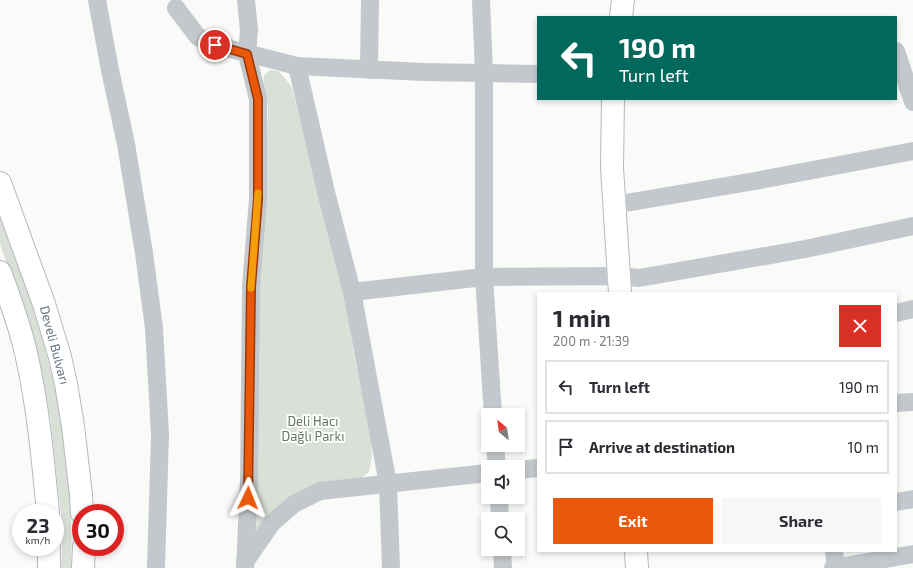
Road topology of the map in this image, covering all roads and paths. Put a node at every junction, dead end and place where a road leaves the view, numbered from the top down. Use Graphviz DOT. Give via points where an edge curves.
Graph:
graph roads {
  1 [pos="97,0"];
  2 [pos="246,0"];
  3 [pos="370,0"];
  4 [pos="480,0"];
  5 [pos="623,0"];
  6 [pos="176,8"];
  7 [pos="621,16"];
  8 [pos="247,54"];
  9 [pos="897,54"];
  10 [pos="296,66"];
  11 [pos="369,70"];
  12 [pos="484,73"];
  13 [pos="537,74"];
  14 [pos="613,100"];
  15 [pos="913,102"];
  16 [pos="913,151"];
  17 [pos="0,183"];
  18 [pos="614,205"];
  19 [pos="913,226"];
  20 [pos="0,272"];
  21 [pos="484,277"];
  22 [pos="620,284"];
  23 [pos="352,292"];
  24 [pos="913,310"];
  25 [pos="897,313"];
  26 [pos="913,402"];
  27 [pos="897,403"];
  28 [pos="493,408"];
  29 [pos="537,468"];
  30 [pos="525,469"];
  31 [pos="481,474"];
  32 [pos="388,484"];
  33 [pos="913,499"];
  34 [pos="897,502"];
  35 [pos="47,504"];
  36 [pos="82,504"];
  37 [pos="636,552"];
  38 [pos="834,552"];
  39 [pos="913,554"];
  40 [pos="49,556"];
  41 [pos="84,556"];
  42 [pos="502,556"];
  43 [pos="245,565"];
  44 [pos="49,568"];
  45 [pos="83,568"];
  46 [pos="156,568"];
  47 [pos="391,568"];
  48 [pos="503,568"];
  49 [pos="637,568"];
  50 [pos="833,568"];
  51 [pos="836,568"];
  1 -- 46 [label="street" via="127,152 154,328 160,434"];
  2 -- 8 [label="street" via="249,30"];
  3 -- 11 [label="street"];
  4 -- 12 [label="street"];
  5 -- 7 [label="main road"];
  6 -- 8 [label="street" via="198,37"];
  8 -- 10 [label="street"];
  8 -- 43 [label="street" via="258,99 258,199 251,287 249,482"];
  9 -- 15 [label="street"];
  10 -- 11 [label="street"];
  10 -- 23 [label="street"];
  11 -- 12 [label="street"];
  12 -- 13 [label="street"];
  12 -- 21 [label="street"];
  14 -- 18 [label="main road"];
  16 -- 18 [label="street"];
  17 -- 36 [label="main road, Develi Bulvarı" via="44,304 60,357 73,426"];
  18 -- 22 [label="main road"];
  19 -- 22 [label="street" via="805,249 639,278"];
  20 -- 35 [label="main road" via="22,335 30,373 41,434"];
  21 -- 22 [label="street"];
  21 -- 23 [label="street"];
  21 -- 28 [label="street"];
  23 -- 32 [label="street"];
  24 -- 25 [label="street"];
  26 -- 27 [label="street"];
  29 -- 30 [label="street"];
  31 -- 32 [label="street"];
  32 -- 43 [label="street" via="320,491 294,504 272,523"];
  32 -- 47 [label="street"];
  33 -- 34 [label="street"];
  37 -- 49 [label="main road"];
  38 -- 51 [label="street"];
  39 -- 51 [label="street"];
  40 -- 44 [label="main road"];
  41 -- 45 [label="main road"];
  42 -- 48 [label="street"];
  50 -- 51 [label="street"];
}
